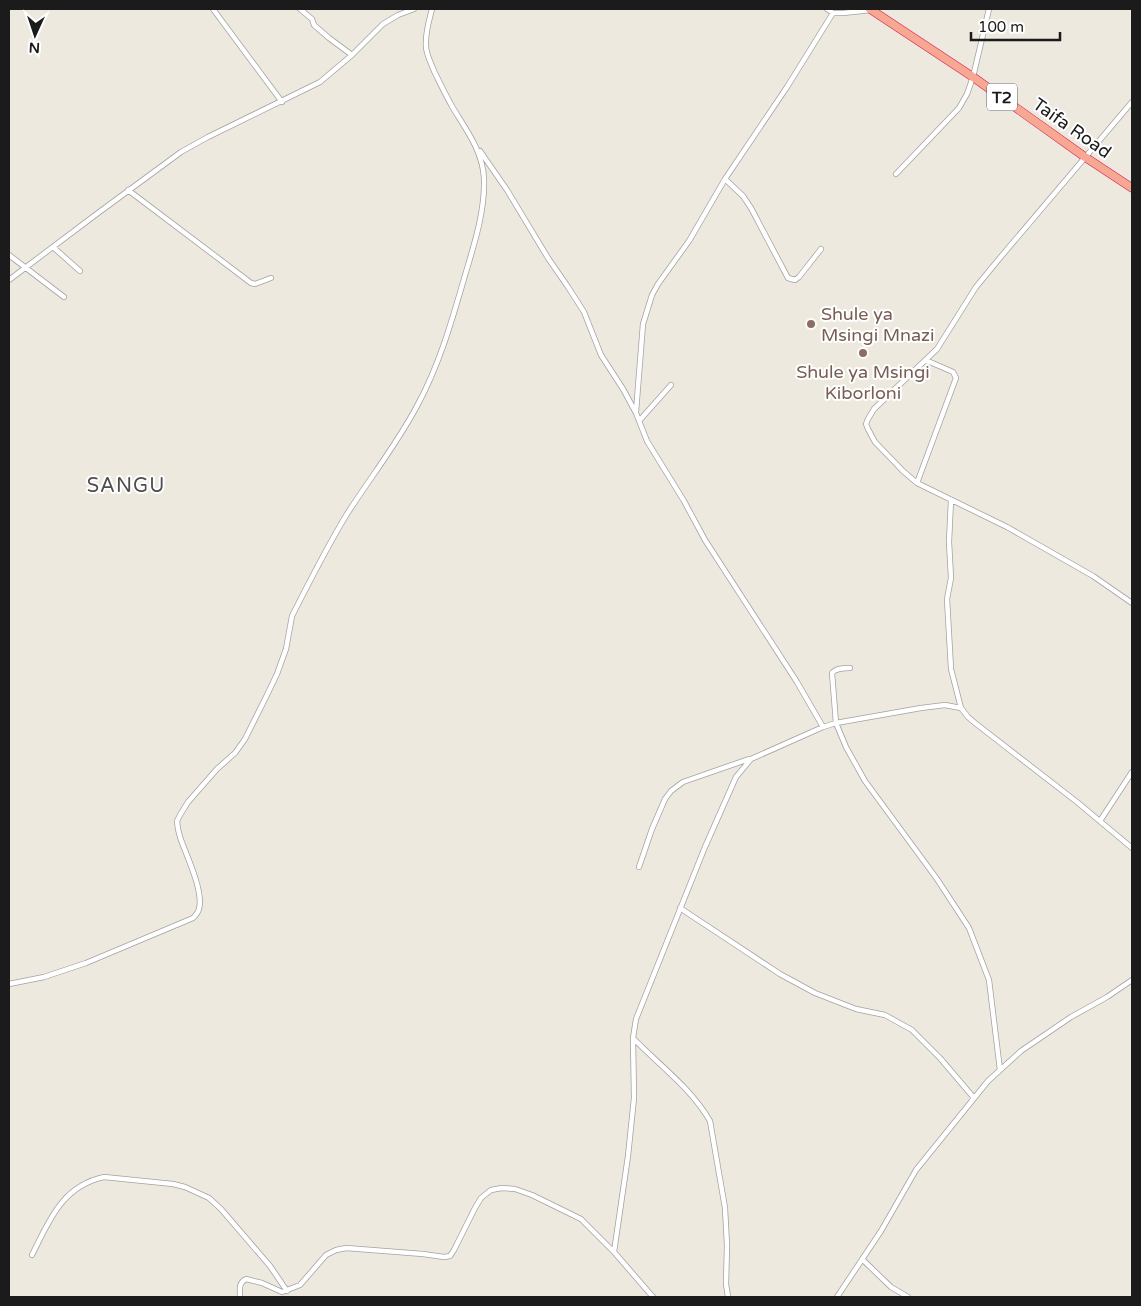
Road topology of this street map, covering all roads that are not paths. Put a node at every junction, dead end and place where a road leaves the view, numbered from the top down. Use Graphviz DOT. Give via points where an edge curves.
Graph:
graph roads {
  1 [pos="213,9"];
  2 [pos="300,9"];
  3 [pos="414,9"];
  4 [pos="432,9"];
  5 [pos="827,9"];
  6 [pos="870,9"];
  7 [pos="989,9"];
  8 [pos="834,13"];
  9 [pos="352,55"];
  10 [pos="973,77"];
  11 [pos="282,102"];
  12 [pos="1132,102"];
  13 [pos="477,148"];
  14 [pos="1085,157"];
  15 [pos="896,174"];
  16 [pos="725,179"];
  17 [pos="1132,188"];
  18 [pos="128,190"];
  19 [pos="53,247"];
  20 [pos="821,249"];
  21 [pos="9,255"];
  22 [pos="25,268"];
  23 [pos="80,271"];
  24 [pos="271,278"];
  25 [pos="9,280"];
  26 [pos="64,297"];
  27 [pos="925,361"];
  28 [pos="671,385"];
  29 [pos="636,413"];
  30 [pos="639,421"];
  31 [pos="917,483"];
  32 [pos="951,500"];
  33 [pos="1132,603"];
  34 [pos="850,668"];
  35 [pos="961,708"];
  36 [pos="836,723"];
  37 [pos="823,727"];
  38 [pos="751,759"];
  39 [pos="1132,772"];
  40 [pos="1100,820"];
  41 [pos="1132,848"];
  42 [pos="638,867"];
  43 [pos="680,908"];
  44 [pos="1132,980"];
  45 [pos="9,984"];
  46 [pos="632,1038"];
  47 [pos="1000,1070"];
  48 [pos="974,1098"];
  49 [pos="614,1252"];
  50 [pos="32,1255"];
  51 [pos="862,1259"];
  52 [pos="287,1291"];
  53 [pos="240,1297"];
  54 [pos="654,1297"];
  55 [pos="728,1297"];
  56 [pos="837,1297"];
  57 [pos="908,1297"];
  1 -- 11 [label="street"];
  2 -- 9 [label="street" via="329,38"];
  3 -- 9 [label="street" via="384,24"];
  4 -- 13 [label="street" via="426,47 430,61"];
  5 -- 8 [label="street"];
  6 -- 8 [label="street"];
  6 -- 10 [label="highway, Taifa Road / T2"];
  7 -- 10 [label="street"];
  8 -- 16 [label="street"];
  9 -- 11 [label="street" via="320,82"];
  10 -- 14 [label="highway, Taifa Road / T2"];
  10 -- 15 [label="street" via="959,108"];
  11 -- 18 [label="street" via="208,136"];
  12 -- 14 [label="street"];
  13 -- 29 [label="street" via="584,312 601,355"];
  13 -- 45 [label="street" via="483,167 483,203 438,359 417,406 326,549 297,605 277,674 245,739 180,815 178,829 198,889 198,913 193,918 86,963"];
  14 -- 17 [label="highway, Taifa Road / T2"];
  14 -- 27 [label="street" via="976,287 937,349"];
  16 -- 20 [label="street" via="751,208 788,278 799,278"];
  16 -- 29 [label="street" via="689,241 652,295 643,324"];
  18 -- 19 [label="street"];
  18 -- 24 [label="street" via="251,283"];
  19 -- 22 [label="street"];
  19 -- 23 [label="street"];
  21 -- 22 [label="street"];
  22 -- 25 [label="street"];
  22 -- 26 [label="street"];
  27 -- 31 [label="street" via="953,372 956,378"];
  27 -- 31 [label="street" via="874,410 866,424 875,442"];
  28 -- 30 [label="street"];
  29 -- 30 [label="street"];
  30 -- 37 [label="street" via="647,441 705,540"];
  31 -- 32 [label="street"];
  32 -- 33 [label="street" via="1007,527 1093,576"];
  32 -- 35 [label="street" via="947,598 951,668"];
  34 -- 36 [label="street" via="832,673"];
  35 -- 36 [label="street" via="945,705"];
  35 -- 40 [label="street" via="975,724"];
  36 -- 37 [label="street"];
  36 -- 47 [label="street" via="865,781 969,928 989,980"];
  37 -- 38 [label="street"];
  38 -- 42 [label="street" via="683,782 671,791"];
  38 -- 43 [label="street" via="736,777"];
  39 -- 40 [label="street"];
  40 -- 41 [label="street"];
  43 -- 46 [label="street" via="636,1019"];
  43 -- 48 [label="street" via="780,974 815,993 856,1009 885,1015 912,1030"];
  44 -- 47 [label="street" via="1021,1051"];
  46 -- 49 [label="street" via="634,1098"];
  46 -- 55 [label="street" via="674,1077 704,1110 710,1122 725,1208"];
  47 -- 48 [label="street"];
  48 -- 51 [label="street" via="916,1170"];
  49 -- 52 [label="street" via="581,1219 532,1195 502,1188 481,1198 450,1256 346,1248 336,1250 326,1255 300,1285"];
  49 -- 54 [label="street"];
  50 -- 52 [label="street" via="61,1202 87,1182 104,1177 173,1184 209,1198 270,1266"];
  51 -- 56 [label="street"];
  51 -- 57 [label="street" via="891,1287"];
  52 -- 53 [label="street" via="279,1292 246,1279 240,1286"];
}
